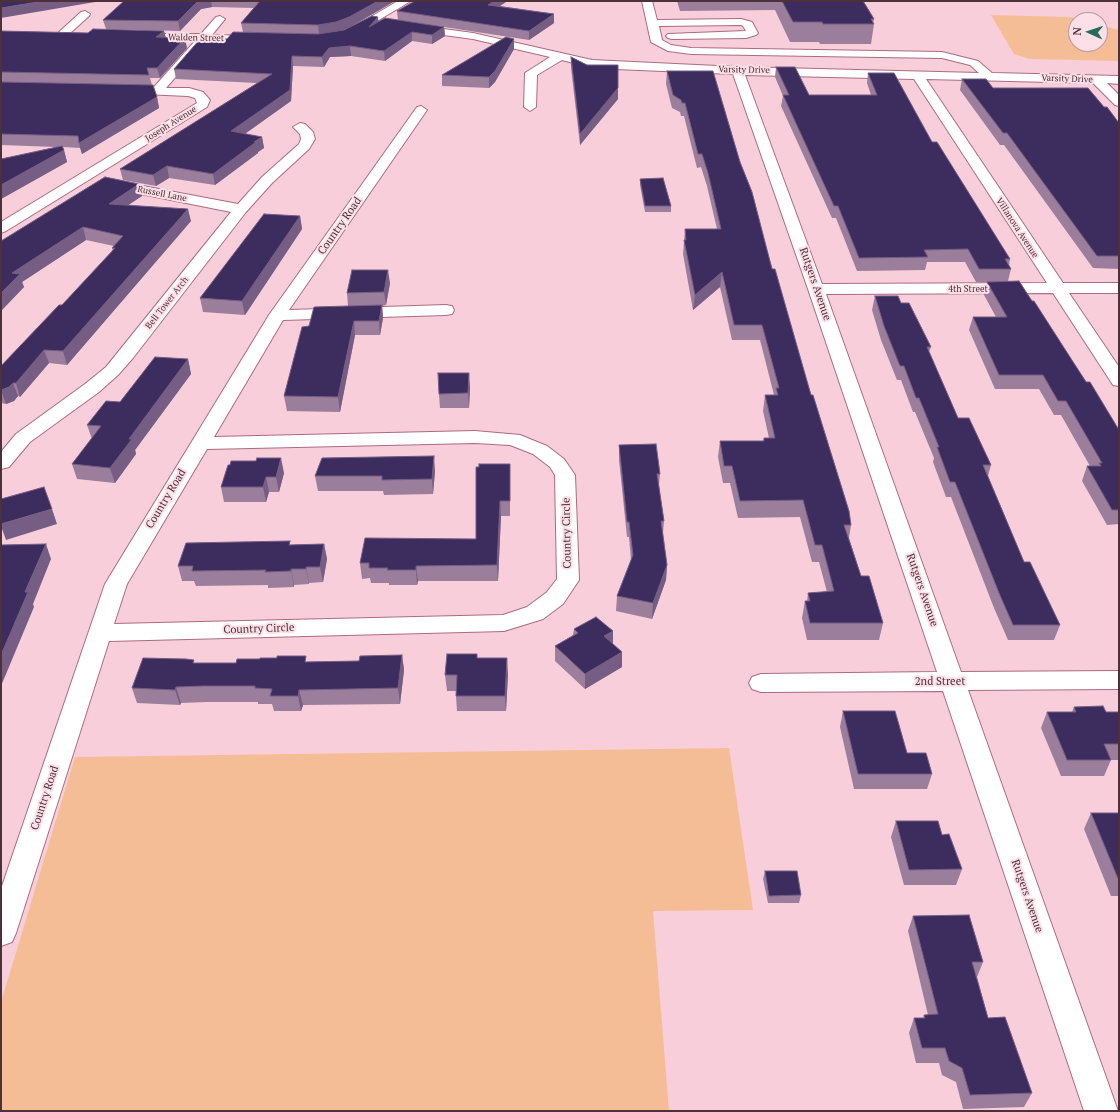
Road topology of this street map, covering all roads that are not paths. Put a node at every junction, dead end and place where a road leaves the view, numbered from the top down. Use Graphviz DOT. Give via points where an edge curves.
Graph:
graph roads {
  1 [pos="406,1"];
  2 [pos="646,1"];
  3 [pos="85,14"];
  4 [pos="220,19"];
  5 [pos="372,21"];
  6 [pos="652,23"];
  7 [pos="388,24"];
  8 [pos="403,26"];
  9 [pos="78,34"];
  10 [pos="125,36"];
  11 [pos="340,36"];
  12 [pos="655,36"];
  13 [pos="203,38"];
  14 [pos="273,40"];
  15 [pos="696,51"];
  16 [pos="560,56"];
  17 [pos="697,69"];
  18 [pos="738,71"];
  19 [pos="917,74"];
  20 [pos="988,76"];
  21 [pos="1097,80"];
  22 [pos="1119,80"];
  23 [pos="110,90"];
  24 [pos="156,91"];
  25 [pos="1119,102"];
  26 [pos="530,107"];
  27 [pos="421,110"];
  28 [pos="300,126"];
  29 [pos="82,178"];
  30 [pos="241,209"];
  31 [pos="1,228"];
  32 [pos="816,288"];
  33 [pos="1057,288"];
  34 [pos="1119,288"];
  35 [pos="446,310"];
  36 [pos="277,315"];
  37 [pos="1119,381"];
  38 [pos="199,443"];
  39 [pos="2,463"];
  40 [pos="99,633"];
  41 [pos="1119,680"];
  42 [pos="954,682"];
  43 [pos="761,683"];
  44 [pos="1,933"];
  45 [pos="1101,1111"];
  1 -- 5 [label="street"];
  2 -- 6 [label="street"];
  3 -- 9 [label="street" via="59,34"];
  4 -- 13 [label="street"];
  5 -- 7 [label="street"];
  5 -- 11 [label="street"];
  6 -- 12 [label="street"];
  6 -- 12 [label="street" via="742,22 748,24 752,33"];
  8 -- 16 [label="street, Varsity Drive" via="473,36"];
  10 -- 13 [label="street, Walden Street"];
  12 -- 15 [label="street" via="660,46"];
  13 -- 14 [label="street, Walden Street"];
  13 -- 24 [label="street"];
  15 -- 17 [label="street"];
  15 -- 20 [label="street" via="724,51 759,60 979,66"];
  16 -- 17 [label="street, Varsity Drive" via="592,64"];
  16 -- 26 [label="street" via="531,73"];
  17 -- 18 [label="street, Varsity Drive"];
  18 -- 19 [label="street, Varsity Drive"];
  18 -- 32 [label="street, Rutgers Avenue"];
  19 -- 20 [label="street, Varsity Drive"];
  19 -- 33 [label="street, Villanova Avenue"];
  20 -- 21 [label="street, Varsity Drive"];
  21 -- 22 [label="street, Varsity Drive"];
  21 -- 25 [label="street"];
  23 -- 24 [label="street, Joseph Avenue"];
  24 -- 29 [label="street, Joseph Avenue" via="189,92 199,95 204,100 203,104"];
  27 -- 36 [label="street, Country Road"];
  28 -- 30 [label="street, Bell Tower Arch" via="308,139 304,146 267,180"];
  29 -- 30 [label="street, Russell Lane"];
  29 -- 31 [label="street, Joseph Avenue"];
  30 -- 39 [label="street, Bell Tower Arch" via="112,371 23,438"];
  32 -- 33 [label="street, 4th Street"];
  32 -- 42 [label="street, Rutgers Avenue"];
  33 -- 34 [label="street, 4th Street"];
  33 -- 37 [label="street, Villanova Avenue"];
  35 -- 36 [label="street"];
  36 -- 38 [label="street, Country Road"];
  38 -- 40 [label="street, Country Road" via="116,584"];
  38 -- 40 [label="street, Country Circle" via="475,437 513,440 540,450 557,463 565,475 568,580 555,598 535,613 504,622"];
  40 -- 44 [label="street, Country Road"];
  41 -- 42 [label="street, 2nd Street"];
  42 -- 43 [label="street, 2nd Street"];
  42 -- 45 [label="street, Rutgers Avenue"];
}
